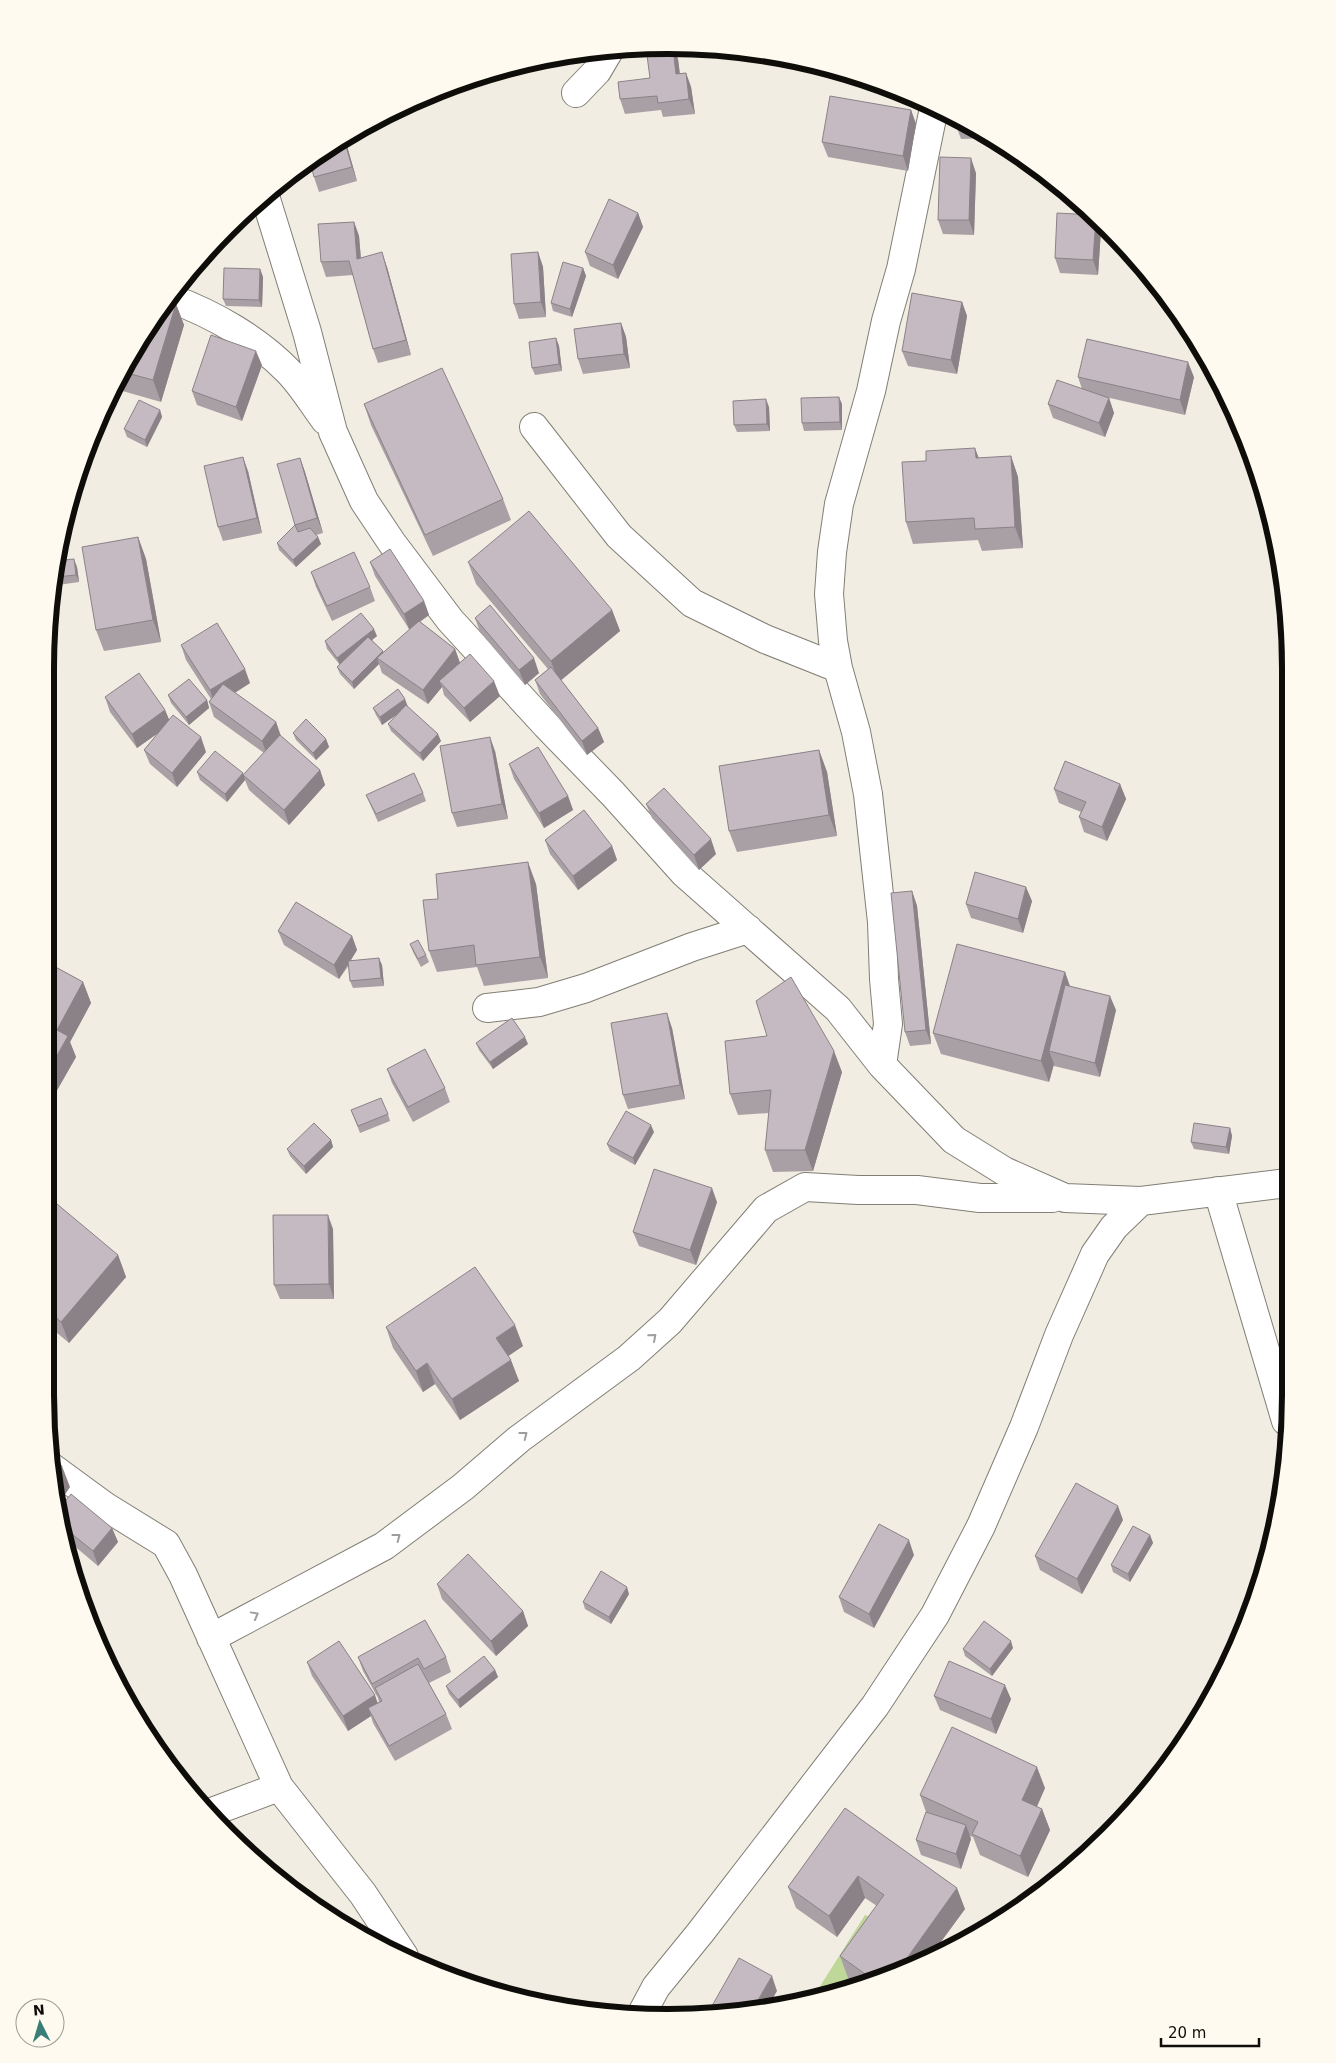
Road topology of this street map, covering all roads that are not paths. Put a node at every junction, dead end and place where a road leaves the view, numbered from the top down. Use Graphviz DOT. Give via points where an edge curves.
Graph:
graph roads {
  1 [pos="605,57"];
  2 [pos="576,93"];
  3 [pos="933,114"];
  4 [pos="267,203"];
  5 [pos="176,301"];
  6 [pos="534,427"];
  7 [pos="333,432"];
  8 [pos="838,668"];
  9 [pos="748,929"];
  10 [pos="487,1008"];
  11 [pos="882,1065"];
  12 [pos="1282,1184"];
  13 [pos="1218,1191"];
  14 [pos="1065,1198"];
  15 [pos="1141,1201"];
  16 [pos="1282,1406"];
  17 [pos="59,1472"];
  18 [pos="211,1638"];
  19 [pos="279,1787"];
  20 [pos="216,1810"];
  21 [pos="398,1947"];
  22 [pos="645,2008"];
  1 -- 2 [label="street"];
  3 -- 8 [label="street" via="901,269 838,504 829,594"];
  4 -- 7 [label="street" via="307,332"];
  5 -- 7 [label="street" via="197,308 244,335 289,371"];
  6 -- 8 [label="street" via="619,536 692,603 765,639"];
  7 -- 9 [label="street" via="364,501 450,620 684,873"];
  8 -- 11 [label="street" via="856,732 868,794 882,922 888,1024"];
  9 -- 10 [label="street" via="586,988 539,1002"];
  9 -- 11 [label="street" via="838,1009"];
  11 -- 14 [label="street" via="954,1140 1004,1172"];
  12 -- 13 [label="street"];
  13 -- 15 [label="street"];
  13 -- 16 [label="street"];
  14 -- 15 [label="street"];
  18 -- 14 [label="street, one-way" via="384,1546 463,1487 519,1439 629,1358 670,1322 766,1209 805,1187 917,1190 980,1198"];
  15 -- 22 [label="street" via="1114,1227 1095,1254 981,1526 935,1615 875,1706 656,1987"];
  17 -- 18 [label="street" via="106,1507 166,1544"];
  18 -- 19 [label="street"];
  19 -- 20 [label="street"];
  19 -- 21 [label="street" via="363,1894"];
}
